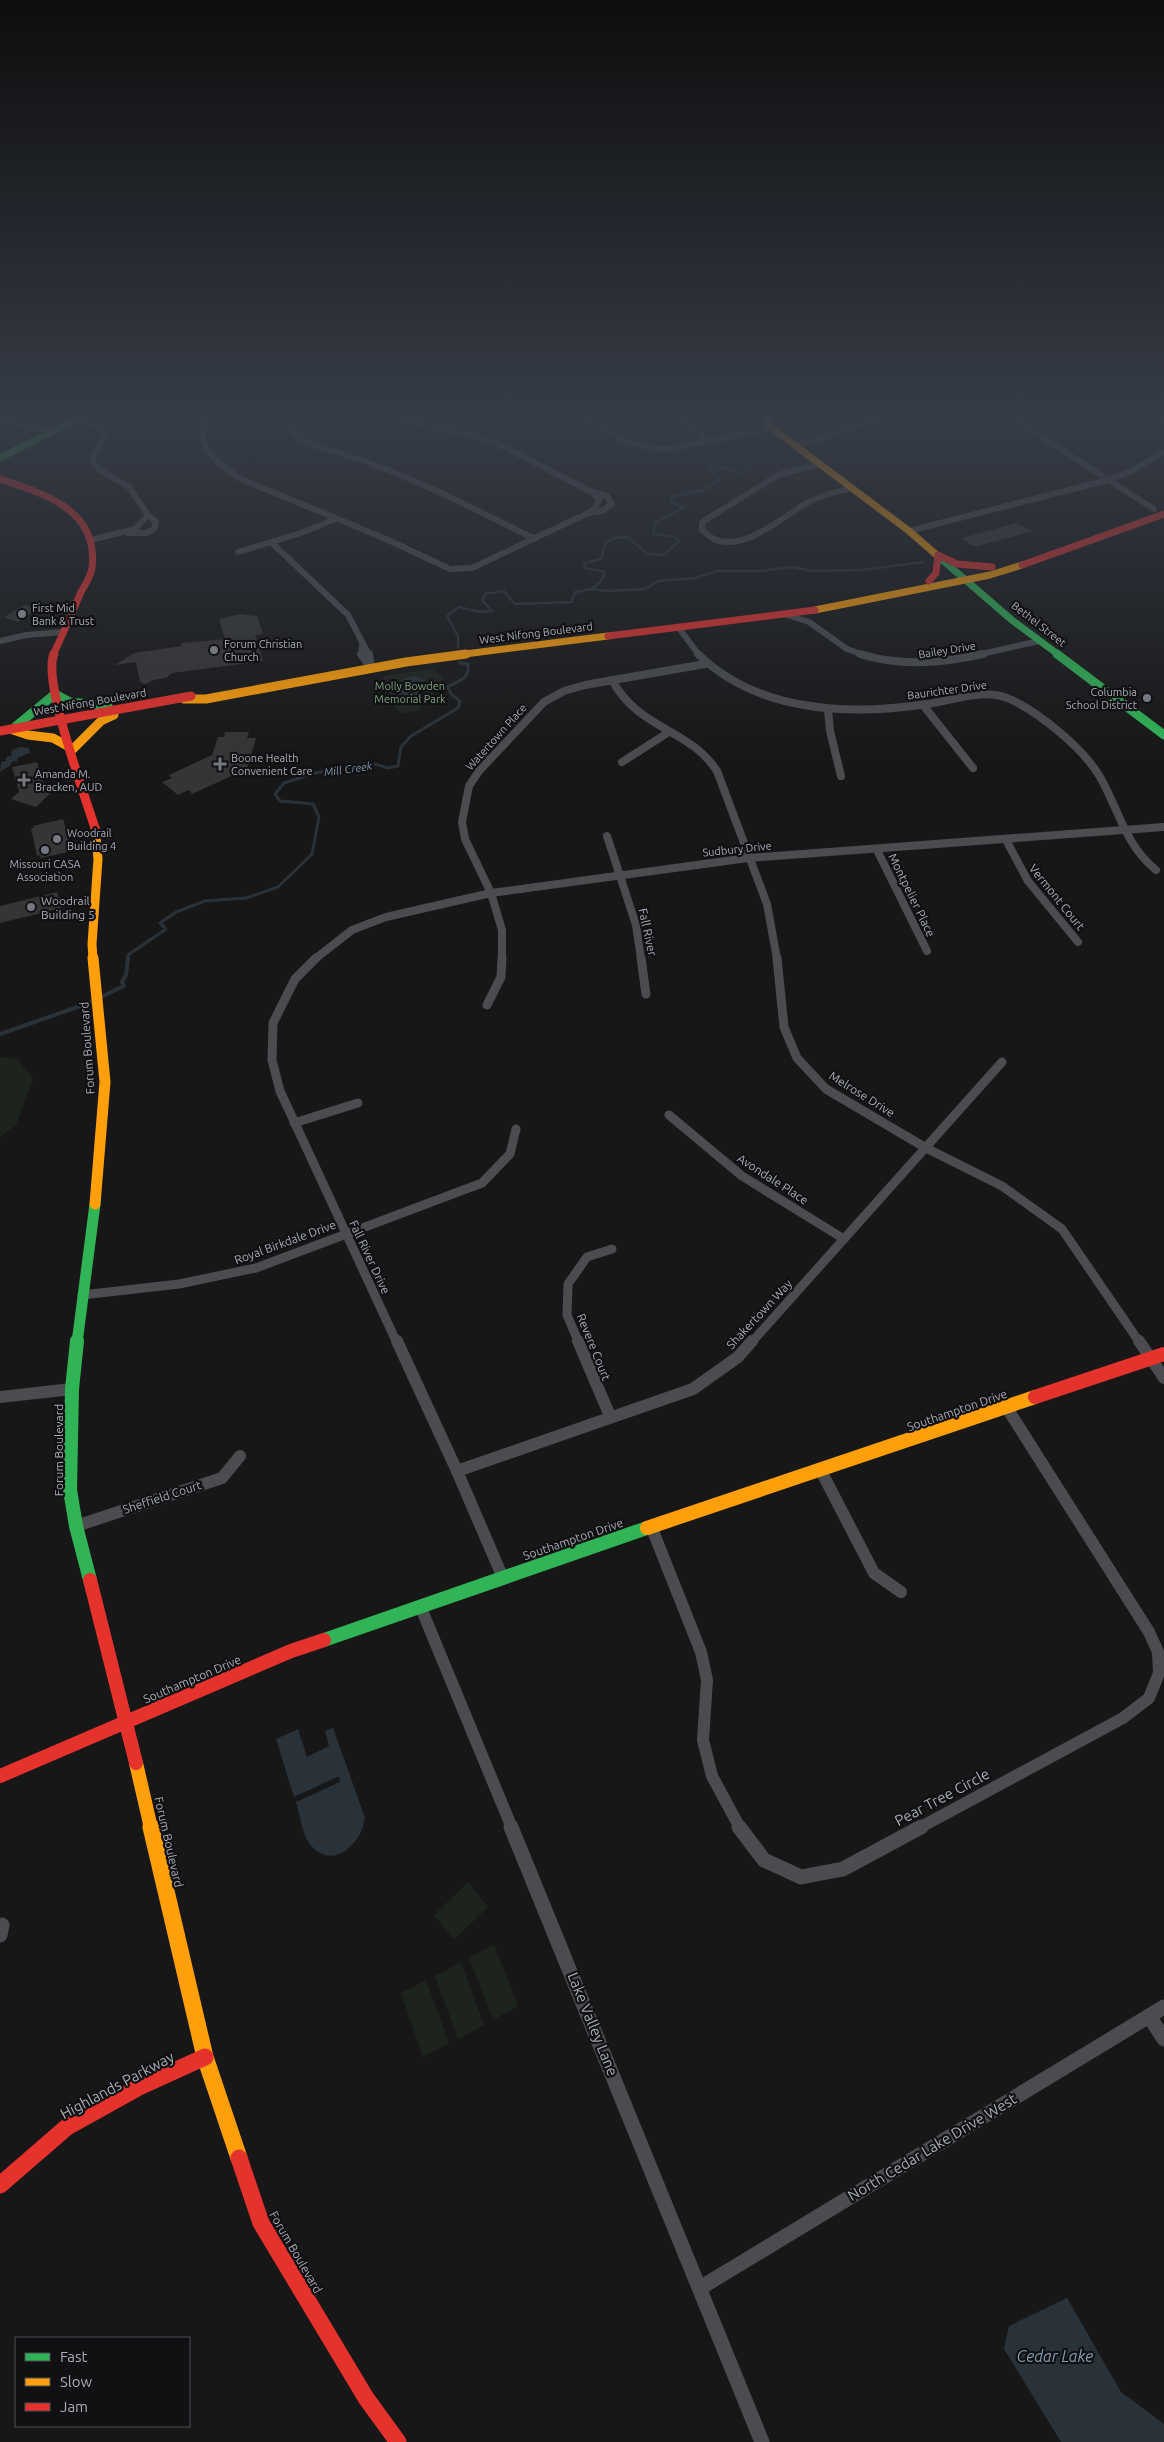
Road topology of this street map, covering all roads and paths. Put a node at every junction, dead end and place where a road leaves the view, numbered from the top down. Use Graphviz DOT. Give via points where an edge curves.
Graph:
graph roads {
  1 [pos="84,529"];
  2 [pos="131,529"];
  3 [pos="152,529"];
  4 [pos="307,529"];
  5 [pos="359,529"];
  6 [pos="515,529"];
  7 [pos="556,529"];
  8 [pos="702,529"];
  9 [pos="764,529"];
  10 [pos="906,529"];
  11 [pos="917,529"];
  12 [pos="1108,529"];
  13 [pos="1116,529"];
  14 [pos="909,531"];
  15 [pos="125,532"];
  16 [pos="536,539"];
  17 [pos="91,540"];
  18 [pos="272,543"];
  19 [pos="238,552"];
  20 [pos="938,555"];
  21 [pos="991,571"];
  22 [pos="964,578"];
  23 [pos="929,581"];
  24 [pos="890,596"];
  25 [pos="988,600"];
  26 [pos="813,610"];
  27 [pos="787,615"];
  28 [pos="736,620"];
  29 [pos="808,622"];
  30 [pos="679,628"];
  31 [pos="62,632"];
  32 [pos="0,641"];
  33 [pos="1039,641"];
  34 [pos="706,664"];
  35 [pos="371,668"];
  36 [pos="340,673"];
  37 [pos="293,676"];
  38 [pos="612,680"];
  39 [pos="250,691"];
  40 [pos="55,694"];
  41 [pos="184,699"];
  42 [pos="923,705"];
  43 [pos="131,708"];
  44 [pos="828,710"];
  45 [pos="62,720"];
  46 [pos="5,730"];
  47 [pos="669,732"];
  48 [pos="1164,735"];
  49 [pos="73,749"];
  50 [pos="622,762"];
  51 [pos="973,768"];
  52 [pos="840,776"];
  53 [pos="1164,827"];
  54 [pos="1124,830"];
  55 [pos="607,836"];
  56 [pos="1006,840"];
  57 [pos="877,850"];
  58 [pos="748,858"];
  59 [pos="1156,870"];
  60 [pos="621,875"];
  61 [pos="491,893"];
  62 [pos="1078,942"];
  63 [pos="324,950"];
  64 [pos="926,951"];
  65 [pos="646,994"];
  66 [pos="487,1005"];
  67 [pos="1002,1062"];
  68 [pos="358,1103"];
  69 [pos="669,1115"];
  70 [pos="294,1123"];
  71 [pos="516,1130"];
  72 [pos="926,1148"];
  73 [pos="345,1234"];
  74 [pos="844,1239"];
  75 [pos="612,1249"];
  76 [pos="82,1295"];
  77 [pos="1164,1354"];
  78 [pos="1150,1359"];
  79 [pos="1164,1378"];
  80 [pos="72,1389"];
  81 [pos="0,1397"];
  82 [pos="1007,1408"];
  83 [pos="610,1416"];
  84 [pos="240,1456"];
  85 [pos="821,1471"];
  86 [pos="456,1472"];
  87 [pos="76,1526"];
  88 [pos="652,1526"];
  89 [pos="503,1578"];
  90 [pos="901,1592"];
  91 [pos="421,1608"];
  92 [pos="126,1721"];
  93 [pos="0,1776"];
  94 [pos="1164,2006"];
  95 [pos="1149,2016"];
  96 [pos="1164,2038"];
  97 [pos="205,2057"];
  98 [pos="0,2185"];
  99 [pos="700,2288"];
  100 [pos="398,2442"];
  101 [pos="762,2442"];
  1 -- 17 [label="street, Forum Boulevard"];
  2 -- 15 [label="street"];
  3 -- 15 [label="street" via="146,533"];
  4 -- 18 [label="street"];
  5 -- 16 [label="street" via="445,568 472,568"];
  6 -- 16 [label="street"];
  7 -- 16 [label="street"];
  8 -- 9 [label="street" via="713,539 729,542 746,540"];
  10 -- 14 [label="street, Bethel Street"];
  11 -- 14 [label="street"];
  12 -- 21 [label="street, West Nifong Boulevard"];
  13 -- 21 [label="street, West Nifong Boulevard" via="1113,533"];
  14 -- 20 [label="street, Bethel Street"];
  15 -- 17 [label="street"];
  17 -- 31 [label="street, Forum Boulevard" via="92,569"];
  18 -- 19 [label="street"];
  18 -- 35 [label="street" via="345,611 362,645 360,653 364,662"];
  20 -- 21 [label="street" via="957,564"];
  20 -- 22 [label="street, Bethel Street"];
  20 -- 23 [label="street" via="936,572"];
  21 -- 22 [label="street, West Nifong Boulevard"];
  21 -- 25 [label="street"];
  22 -- 23 [label="street, West Nifong Boulevard"];
  22 -- 24 [label="street, West Nifong Boulevard"];
  22 -- 25 [label="street, Bethel Street"];
  23 -- 28 [label="street, West Nifong Boulevard" via="758,613"];
  24 -- 25 [label="street" via="956,589"];
  24 -- 26 [label="street, West Nifong Boulevard"];
  25 -- 33 [label="street, Bethel Street"];
  26 -- 27 [label="street, West Nifong Boulevard"];
  26 -- 29 [label="street"];
  27 -- 28 [label="street, West Nifong Boulevard"];
  27 -- 29 [label="street, Bailey Drive"];
  28 -- 30 [label="street, West Nifong Boulevard"];
  29 -- 33 [label="street, Bailey Drive" via="850,651 899,664 941,663"];
  30 -- 34 [label="street, Baurichter Drive"];
  30 -- 35 [label="street, West Nifong Boulevard"];
  31 -- 32 [label="street"];
  31 -- 40 [label="street, Forum Boulevard" via="52,658"];
  33 -- 48 [label="street, Bethel Street"];
  34 -- 38 [label="street, Watertown Place"];
  34 -- 44 [label="street, Baurichter Drive" via="742,686 782,701"];
  35 -- 36 [label="street, West Nifong Boulevard"];
  36 -- 37 [label="street, West Nifong Boulevard"];
  36 -- 39 [label="street, West Nifong Boulevard"];
  37 -- 39 [label="street" via="290,680"];
  37 -- 41 [label="street, West Nifong Boulevard" via="205,692"];
  38 -- 47 [label="street, Melrose Drive" via="618,695 636,713"];
  38 -- 61 [label="street, Watertown Place" via="585,684 544,702 479,771 469,786 462,822 465,839"];
  39 -- 41 [label="street, West Nifong Boulevard" via="206,699"];
  40 -- 43 [label="street" via="70,702"];
  40 -- 45 [label="street, Forum Boulevard"];
  40 -- 46 [label="street" via="28,718"];
  41 -- 43 [label="street, West Nifong Boulevard"];
  42 -- 44 [label="street, Baurichter Drive" via="870,711"];
  42 -- 51 [label="street"];
  42 -- 54 [label="street, Baurichter Drive" via="990,694 1014,700 1033,712 1100,776"];
  43 -- 45 [label="street, West Nifong Boulevard"];
  43 -- 49 [label="street" via="101,721"];
  44 -- 52 [label="street"];
  45 -- 46 [label="street, West Nifong Boulevard"];
  45 -- 49 [label="street, Forum Boulevard"];
  46 -- 49 [label="street" via="53,738"];
  47 -- 50 [label="street"];
  47 -- 58 [label="street, Melrose Drive" via="705,754 717,771"];
  49 -- 76 [label="street, Forum Boulevard" via="95,825 98,859 92,944 105,1082 94,1221"];
  53 -- 54 [label="street, Sudbury Drive"];
  54 -- 56 [label="street, Sudbury Drive"];
  54 -- 59 [label="street, Baurichter Drive" via="1137,853"];
  55 -- 60 [label="street, Fall River"];
  56 -- 57 [label="street, Sudbury Drive"];
  56 -- 62 [label="street, Vermont Court" via="1015,863 1036,893"];
  57 -- 58 [label="street, Sudbury Drive"];
  57 -- 64 [label="street, Montpelier Place"];
  58 -- 60 [label="street, Sudbury Drive"];
  58 -- 72 [label="street, Melrose Drive" via="767,904 784,1027 797,1058 826,1089"];
  60 -- 61 [label="street, Sudbury Drive"];
  60 -- 65 [label="street, Fall River" via="636,925"];
  61 -- 63 [label="street, Sudbury Drive" via="386,917 352,930"];
  61 -- 66 [label="street, Watertown Place" via="502,930 503,951 500,977"];
  63 -- 70 [label="street, Fall River Drive" via="295,979 273,1023 272,1060 280,1091"];
  67 -- 72 [label="street, Shakertown Way"];
  68 -- 70 [label="street"];
  69 -- 74 [label="street, Avondale Place" via="742,1176"];
  70 -- 73 [label="street, Fall River Drive"];
  71 -- 73 [label="street, Royal Birkdale Drive" via="510,1154 482,1183"];
  72 -- 74 [label="street, Shakertown Way"];
  72 -- 78 [label="street, Melrose Drive" via="1002,1186 1062,1229"];
  73 -- 76 [label="street, Royal Birkdale Drive" via="256,1268 216,1278"];
  73 -- 86 [label="street, Fall River Drive"];
  74 -- 83 [label="street, Shakertown Way" via="738,1357 693,1389"];
  75 -- 83 [label="street, Revere Court" via="587,1257 568,1284 567,1315"];
  76 -- 80 [label="street, Forum Boulevard"];
  77 -- 78 [label="street, Southampton Drive"];
  78 -- 79 [label="street, Melrose Drive"];
  78 -- 82 [label="street, Southampton Drive"];
  80 -- 81 [label="street"];
  80 -- 87 [label="street, Forum Boulevard" via="70,1490"];
  82 -- 85 [label="street, Southampton Drive"];
  82 -- 88 [label="street, Pear Tree Circle" via="1148,1632 1158,1652 1159,1673 1149,1698 1123,1718 843,1869 801,1876 778,1867 764,1860 734,1821 712,1776 703,1740 707,1680 701,1652"];
  83 -- 86 [label="street, Shakertown Way"];
  84 -- 87 [label="street, Sheffield Court" via="222,1478"];
  85 -- 88 [label="street, Southampton Drive"];
  85 -- 90 [label="street" via="874,1573"];
  86 -- 89 [label="street, Fall River Drive"];
  87 -- 92 [label="street, Forum Boulevard"];
  88 -- 89 [label="street, Southampton Drive"];
  89 -- 91 [label="street, Southampton Drive"];
  91 -- 92 [label="street, Southampton Drive" via="291,1651"];
  91 -- 99 [label="street, Lake Valley Lane"];
  92 -- 93 [label="street, Southampton Drive"];
  92 -- 97 [label="street, Forum Boulevard"];
  94 -- 95 [label="street, North Cedar Lake Drive West"];
  95 -- 96 [label="street"];
  95 -- 99 [label="street, North Cedar Lake Drive West"];
  97 -- 98 [label="street, Highlands Parkway" via="139,2087 67,2127"];
  97 -- 100 [label="street, Forum Boulevard" via="261,2223 366,2398"];
  99 -- 101 [label="street, Lake Valley Lane"];
}
